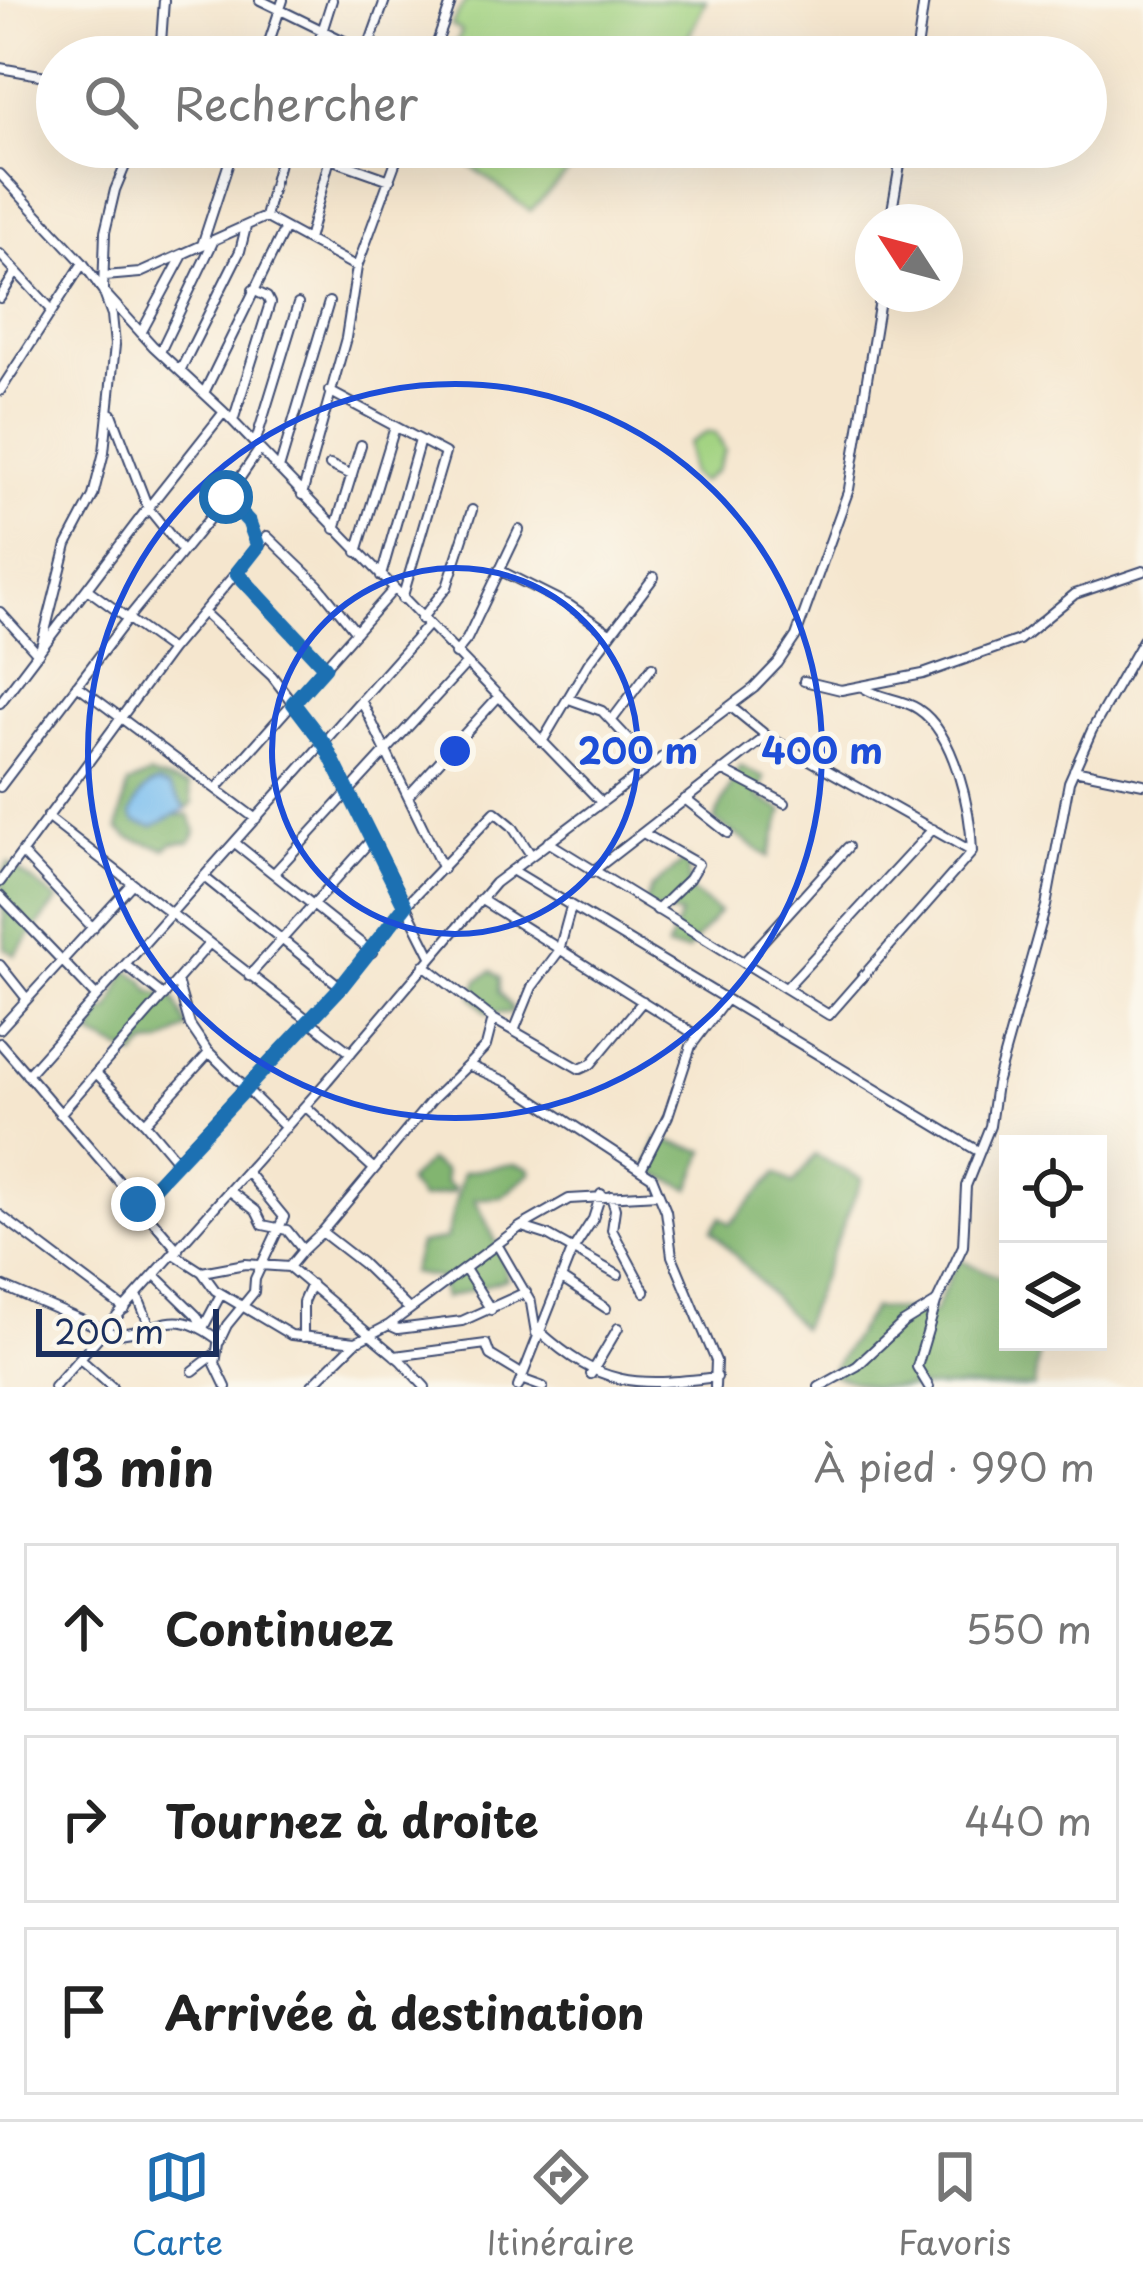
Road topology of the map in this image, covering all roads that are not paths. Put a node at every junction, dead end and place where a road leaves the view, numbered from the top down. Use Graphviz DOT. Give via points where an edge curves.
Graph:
graph roads {
  1 [pos="164,0"];
  2 [pos="260,0"];
  3 [pos="283,0"];
  4 [pos="332,0"];
  5 [pos="385,0"];
  6 [pos="452,0"];
  7 [pos="924,0"];
  8 [pos="279,12"];
  9 [pos="323,29"];
  10 [pos="162,36"];
  11 [pos="272,36"];
  12 [pos="321,36"];
  13 [pos="335,36"];
  14 [pos="375,36"];
  15 [pos="439,36"];
  16 [pos="919,36"];
  17 [pos="0,68"];
  18 [pos="36,74"];
  19 [pos="125,168"];
  20 [pos="227,168"];
  21 [pos="278,168"];
  22 [pos="326,168"];
  23 [pos="357,168"];
  24 [pos="394,168"];
  25 [pos="899,168"];
  26 [pos="0,174"];
  27 [pos="390,180"];
  28 [pos="893,204"];
  29 [pos="265,217"];
  30 [pos="246,227"];
  31 [pos="285,228"];
  32 [pos="308,240"];
  33 [pos="213,242"];
  34 [pos="201,246"];
  35 [pos="0,254"];
  36 [pos="183,254"];
  37 [pos="83,263"];
  38 [pos="357,267"];
  39 [pos="16,272"];
  40 [pos="105,276"];
  41 [pos="253,290"];
  42 [pos="103,291"];
  43 [pos="0,298"];
  44 [pos="329,302"];
  45 [pos="298,304"];
  46 [pos="52,310"];
  47 [pos="877,312"];
  48 [pos="141,333"];
  49 [pos="160,352"];
  50 [pos="180,371"];
  51 [pos="0,391"];
  52 [pos="329,391"];
  53 [pos="204,393"];
  54 [pos="111,412"];
  55 [pos="224,412"];
  56 [pos="232,422"];
  57 [pos="395,427"];
  58 [pos="420,440"];
  59 [pos="362,446"];
  60 [pos="257,447"];
  61 [pos="330,465"];
  62 [pos="279,470"];
  63 [pos="352,475"];
  64 [pos="302,495"];
  65 [pos="226,497"];
  66 [pos="148,508"];
  67 [pos="472,510"];
  68 [pos="335,529"];
  69 [pos="519,530"];
  70 [pos="258,546"];
  71 [pos="182,550"];
  72 [pos="357,552"];
  73 [pos="500,570"];
  74 [pos="1143,572"];
  75 [pos="237,573"];
  76 [pos="381,577"];
  77 [pos="654,578"];
  78 [pos="87,589"];
  79 [pos="393,590"];
  80 [pos="402,599"];
  81 [pos="0,612"];
  82 [pos="203,612"];
  83 [pos="129,617"];
  84 [pos="424,622"];
  85 [pos="356,632"];
  86 [pos="610,634"];
  87 [pos="1143,640"];
  88 [pos="171,650"];
  89 [pos="39,652"];
  90 [pos="455,654"];
  91 [pos="465,664"];
  92 [pos="325,667"];
  93 [pos="652,667"];
  94 [pos="804,681"];
  95 [pos="77,685"];
  96 [pos="864,688"];
  97 [pos="498,698"];
  98 [pos="568,699"];
  99 [pos="362,702"];
  100 [pos="293,703"];
  101 [pos="0,704"];
  102 [pos="730,705"];
  103 [pos="123,718"];
  104 [pos="612,720"];
  105 [pos="767,736"];
  106 [pos="542,742"];
  107 [pos="325,745"];
  108 [pos="386,751"];
  109 [pos="650,763"];
  110 [pos="722,770"];
  111 [pos="1074,770"];
  112 [pos="1143,784"];
  113 [pos="0,788"];
  114 [pos="218,788"];
  115 [pos="350,792"];
  116 [pos="409,795"];
  117 [pos="685,799"];
  118 [pos="601,802"];
  119 [pos="784,803"];
  120 [pos="47,818"];
  121 [pos="256,819"];
  122 [pos="933,829"];
  123 [pos="643,833"];
  124 [pos="728,833"];
  125 [pos="373,838"];
  126 [pos="235,842"];
  127 [pos="548,842"];
  128 [pos="848,847"];
  129 [pos="973,852"];
  130 [pos="22,853"];
  131 [pos="531,855"];
  132 [pos="5,869"];
  133 [pos="443,869"];
  134 [pos="512,870"];
  135 [pos="592,872"];
  136 [pos="274,873"];
  137 [pos="204,877"];
  138 [pos="0,882"];
  139 [pos="131,884"];
  140 [pos="0,896"];
  141 [pos="480,899"];
  142 [pos="312,904"];
  143 [pos="405,906"];
  144 [pos="571,907"];
  145 [pos="657,910"];
  146 [pos="170,915"];
  147 [pos="92,928"];
  148 [pos="282,938"];
  149 [pos="208,945"];
  150 [pos="559,951"];
  151 [pos="372,952"];
  152 [pos="431,956"];
  153 [pos="62,961"];
  154 [pos="745,961"];
  155 [pos="424,964"];
  156 [pos="0,965"];
  157 [pos="125,965"];
  158 [pos="249,976"];
  159 [pos="177,981"];
  160 [pos="341,987"];
  161 [pos="786,988"];
  162 [pos="96,996"];
  163 [pos="164,996"];
  164 [pos="27,999"];
  165 [pos="643,1000"];
  166 [pos="725,1001"];
  167 [pos="493,1019"];
  168 [pos="309,1021"];
  169 [pos="0,1029"];
  170 [pos="514,1031"];
  171 [pos="696,1035"];
  172 [pos="0,1043"];
  173 [pos="351,1052"];
  174 [pos="209,1053"];
  175 [pos="468,1064"];
  176 [pos="96,1073"];
  177 [pos="26,1075"];
  178 [pos="243,1089"];
  179 [pos="305,1106"];
  180 [pos="60,1114"];
  181 [pos="145,1123"];
  182 [pos="286,1128"];
  183 [pos="978,1151"];
  184 [pos="177,1161"];
  185 [pos="374,1169"];
  186 [pos="641,1169"];
  187 [pos="247,1172"];
  188 [pos="230,1191"];
  189 [pos="658,1194"];
  190 [pos="606,1195"];
  191 [pos="138,1204"];
  192 [pos="0,1215"];
  193 [pos="278,1226"];
  194 [pos="520,1227"];
  195 [pos="322,1232"];
  196 [pos="498,1246"];
  197 [pos="574,1248"];
  198 [pos="303,1250"];
  199 [pos="176,1252"];
  200 [pos="263,1264"];
  201 [pos="289,1267"];
  202 [pos="465,1269"];
  203 [pos="202,1272"];
  204 [pos="155,1275"];
  205 [pos="619,1275"];
  206 [pos="562,1279"];
  207 [pos="311,1284"];
  208 [pos="0,1285"];
  209 [pos="526,1292"];
  210 [pos="645,1292"];
  211 [pos="221,1294"];
  212 [pos="137,1295"];
  213 [pos="936,1303"];
  214 [pos="243,1308"];
  215 [pos="606,1308"];
  216 [pos="125,1309"];
  217 [pos="409,1309"];
  218 [pos="491,1310"];
  219 [pos="389,1325"];
  220 [pos="150,1327"];
  221 [pos="203,1328"];
  222 [pos="618,1328"];
  223 [pos="106,1330"];
  224 [pos="537,1332"];
  225 [pos="303,1337"];
  226 [pos="370,1337"];
  227 [pos="220,1341"];
  228 [pos="356,1342"];
  229 [pos="216,1352"];
  230 [pos="395,1356"];
  231 [pos="80,1359"];
  232 [pos="193,1371"];
  233 [pos="591,1374"];
  234 [pos="520,1380"];
  235 [pos="716,1382"];
  236 [pos="57,1386"];
  237 [pos="112,1387"];
  238 [pos="226,1387"];
  239 [pos="310,1387"];
  240 [pos="425,1387"];
  241 [pos="543,1387"];
  242 [pos="819,1387"];
  243 [pos="928,1387"];
  1 -- 10 [label="street"];
  2 -- 8 [label="street"];
  3 -- 8 [label="street"];
  4 -- 9 [label="street"];
  5 -- 14 [label="street"];
  6 -- 15 [label="street"];
  7 -- 16 [label="street"];
  8 -- 9 [label="street"];
  8 -- 11 [label="street"];
  9 -- 12 [label="street"];
  9 -- 13 [label="street"];
  17 -- 18 [label="street"];
  19 -- 40 [label="street" via="110,208"];
  20 -- 34 [label="street"];
  21 -- 29 [label="street"];
  22 -- 32 [label="street"];
  23 -- 27 [label="street"];
  24 -- 27 [label="street"];
  25 -- 28 [label="street"];
  26 -- 37 [label="street"];
  27 -- 38 [label="street"];
  29 -- 30 [label="street"];
  29 -- 31 [label="street"];
  30 -- 33 [label="street"];
  30 -- 50 [label="street"];
  31 -- 32 [label="street"];
  31 -- 41 [label="street"];
  32 -- 38 [label="street"];
  33 -- 34 [label="street"];
  33 -- 49 [label="street"];
  34 -- 36 [label="street"];
  35 -- 39 [label="street"];
  36 -- 40 [label="street" via="140,273"];
  36 -- 48 [label="street"];
  37 -- 42 [label="street"];
  37 -- 46 [label="street"];
  38 -- 52 [label="street"];
  39 -- 43 [label="street"];
  39 -- 46 [label="street"];
  40 -- 42 [label="street"];
  41 -- 53 [label="street"];
  41 -- 56 [label="street" via="270,303"];
  42 -- 48 [label="street"];
  42 -- 54 [label="street" via="115,345"];
  44 -- 62 [label="street"];
  45 -- 60 [label="street"];
  46 -- 51 [label="street"];
  47 -- 102 [label="street" via="856,460 806,615 778,663"];
  48 -- 49 [label="street"];
  49 -- 50 [label="street"];
  50 -- 53 [label="street"];
  52 -- 57 [label="street"];
  52 -- 64 [label="street"];
  53 -- 55 [label="street"];
  54 -- 66 [label="street"];
  54 -- 89 [label="street" via="93,496 67,545"];
  55 -- 56 [label="street"];
  55 -- 66 [label="street"];
  56 -- 60 [label="street"];
  57 -- 58 [label="street"];
  57 -- 72 [label="street"];
  58 -- 76 [label="street"];
  58 -- 80 [label="street" via="446,455"];
  59 -- 63 [label="street"];
  60 -- 62 [label="street"];
  60 -- 65 [label="street"];
  61 -- 63 [label="street"];
  62 -- 64 [label="street"];
  63 -- 68 [label="street"];
  64 -- 68 [label="street"];
  65 -- 70 [label="street"];
  65 -- 71 [label="street"];
  66 -- 71 [label="street"];
  66 -- 78 [label="street"];
  67 -- 84 [label="street" via="447,586"];
  68 -- 72 [label="street"];
  69 -- 73 [label="street"];
  70 -- 75 [label="street"];
  70 -- 85 [label="street" via="266,536"];
  71 -- 83 [label="street"];
  72 -- 76 [label="street"];
  73 -- 86 [label="street"];
  73 -- 90 [label="street"];
  74 -- 96 [label="street" via="1075,594 1011,644"];
  75 -- 82 [label="street"];
  75 -- 92 [label="street"];
  76 -- 79 [label="street"];
  77 -- 86 [label="street"];
  78 -- 83 [label="street"];
  78 -- 89 [label="street"];
  79 -- 80 [label="street"];
  79 -- 85 [label="street"];
  80 -- 84 [label="street"];
  81 -- 89 [label="street"];
  82 -- 88 [label="street"];
  82 -- 100 [label="street"];
  83 -- 88 [label="street"];
  83 -- 95 [label="street"];
  84 -- 90 [label="street"];
  84 -- 99 [label="street"];
  85 -- 92 [label="street"];
  86 -- 98 [label="street"];
  87 -- 111 [label="street"];
  88 -- 103 [label="street"];
  89 -- 101 [label="street"];
  90 -- 91 [label="street"];
  91 -- 97 [label="street"];
  91 -- 108 [label="street"];
  92 -- 100 [label="street"];
  93 -- 104 [label="street"];
  94 -- 96 [label="street"];
  95 -- 103 [label="street"];
  95 -- 113 [label="street"];
  96 -- 129 [label="street" via="919,710 935,728 962,785"];
  97 -- 106 [label="street"];
  97 -- 116 [label="street"];
  98 -- 104 [label="street"];
  98 -- 106 [label="street"];
  99 -- 107 [label="street"];
  99 -- 108 [label="street"];
  100 -- 107 [label="street"];
  100 -- 114 [label="street"];
  102 -- 105 [label="street"];
  102 -- 109 [label="street"];
  103 -- 114 [label="street"];
  103 -- 120 [label="street"];
  104 -- 109 [label="street"];
  105 -- 110 [label="street"];
  105 -- 122 [label="street"];
  106 -- 118 [label="street"];
  107 -- 115 [label="street"];
  107 -- 121 [label="street"];
  108 -- 115 [label="street"];
  108 -- 116 [label="street"];
  109 -- 118 [label="street"];
  110 -- 117 [label="street"];
  110 -- 119 [label="street"];
  111 -- 112 [label="street"];
  111 -- 183 [label="street"];
  114 -- 121 [label="street"];
  115 -- 125 [label="street"];
  115 -- 136 [label="street"];
  116 -- 133 [label="street"];
  117 -- 123 [label="street"];
  117 -- 124 [label="street"];
  118 -- 127 [label="street"];
  120 -- 130 [label="street"];
  120 -- 139 [label="street"];
  121 -- 126 [label="street"];
  122 -- 129 [label="street"];
  122 -- 161 [label="street"];
  123 -- 135 [label="street"];
  123 -- 145 [label="street" via="698,864"];
  125 -- 142 [label="street"];
  125 -- 143 [label="street"];
  126 -- 136 [label="street"];
  126 -- 137 [label="street"];
  127 -- 131 [label="street"];
  127 -- 135 [label="street"];
  128 -- 154 [label="street"];
  129 -- 161 [label="street" via="829,1015"];
  130 -- 132 [label="street"];
  130 -- 147 [label="street"];
  131 -- 133 [label="street" via="495,812"];
  131 -- 134 [label="street"];
  132 -- 138 [label="street"];
  133 -- 143 [label="street"];
  134 -- 141 [label="street"];
  134 -- 144 [label="street"];
  135 -- 145 [label="street"];
  136 -- 142 [label="street"];
  137 -- 146 [label="street"];
  137 -- 148 [label="street"];
  139 -- 146 [label="street"];
  139 -- 147 [label="street"];
  140 -- 153 [label="street"];
  141 -- 150 [label="street"];
  141 -- 152 [label="street"];
  142 -- 148 [label="street"];
  142 -- 151 [label="street"];
  143 -- 151 [label="street"];
  143 -- 152 [label="street"];
  144 -- 150 [label="street"];
  144 -- 166 [label="street"];
  145 -- 154 [label="street"];
  146 -- 149 [label="street"];
  146 -- 157 [label="street"];
  147 -- 153 [label="street"];
  148 -- 158 [label="street"];
  148 -- 160 [label="street"];
  149 -- 158 [label="street"];
  149 -- 159 [label="street"];
  150 -- 165 [label="street"];
  150 -- 170 [label="street"];
  151 -- 160 [label="street"];
  152 -- 155 [label="street"];
  153 -- 162 [label="street"];
  153 -- 164 [label="street"];
  154 -- 161 [label="street"];
  155 -- 167 [label="street"];
  155 -- 173 [label="street"];
  156 -- 164 [label="street"];
  157 -- 162 [label="street"];
  157 -- 163 [label="street"];
  158 -- 168 [label="street"];
  159 -- 163 [label="street"];
  159 -- 174 [label="street"];
  160 -- 168 [label="street"];
  162 -- 177 [label="street"];
  163 -- 176 [label="street"];
  164 -- 169 [label="street"];
  165 -- 170 [label="street" via="580,1069"];
  165 -- 171 [label="street"];
  166 -- 171 [label="street"];
  166 -- 183 [label="street"];
  167 -- 170 [label="street"];
  167 -- 175 [label="street" via="486,1046"];
  168 -- 173 [label="street"];
  168 -- 178 [label="street"];
  171 -- 186 [label="street"];
  172 -- 177 [label="street"];
  173 -- 179 [label="street"];
  174 -- 178 [label="street"];
  174 -- 181 [label="street"];
  175 -- 185 [label="street"];
  175 -- 186 [label="street"];
  176 -- 180 [label="street"];
  176 -- 181 [label="street"];
  177 -- 180 [label="street"];
  178 -- 182 [label="street"];
  178 -- 184 [label="street"];
  179 -- 182 [label="street"];
  179 -- 185 [label="street"];
  180 -- 191 [label="street"];
  181 -- 184 [label="street"];
  182 -- 187 [label="street"];
  183 -- 213 [label="street" via="966,1186 963,1246"];
  184 -- 191 [label="street"];
  185 -- 195 [label="street"];
  186 -- 189 [label="street"];
  187 -- 188 [label="street"];
  187 -- 193 [label="street" via="283,1215"];
  188 -- 193 [label="street" via="263,1225"];
  188 -- 199 [label="street"];
  189 -- 190 [label="street"];
  189 -- 235 [label="street"];
  190 -- 194 [label="street" via="568,1198"];
  190 -- 197 [label="street"];
  190 -- 210 [label="street" via="615,1209 612,1230"];
  191 -- 199 [label="street"];
  192 -- 216 [label="street"];
  193 -- 198 [label="street"];
  193 -- 200 [label="street"];
  194 -- 196 [label="street"];
  194 -- 197 [label="street"];
  195 -- 198 [label="street"];
  195 -- 217 [label="street"];
  196 -- 202 [label="street"];
  196 -- 209 [label="street"];
  197 -- 205 [label="street"];
  197 -- 206 [label="street"];
  198 -- 201 [label="street"];
  199 -- 203 [label="street"];
  199 -- 204 [label="street"];
  200 -- 201 [label="street"];
  200 -- 203 [label="street"];
  200 -- 214 [label="street"];
  201 -- 207 [label="street"];
  202 -- 217 [label="street"];
  202 -- 218 [label="street"];
  203 -- 211 [label="street"];
  204 -- 212 [label="street"];
  204 -- 221 [label="street"];
  206 -- 215 [label="street"];
  206 -- 224 [label="street"];
  207 -- 225 [label="street"];
  207 -- 226 [label="street"];
  208 -- 223 [label="street"];
  209 -- 218 [label="street"];
  209 -- 224 [label="street"];
  211 -- 214 [label="street"];
  211 -- 221 [label="street"];
  212 -- 216 [label="street"];
  212 -- 220 [label="street"];
  213 -- 242 [label="street"];
  213 -- 243 [label="street" via="917,1367"];
  214 -- 225 [label="street"];
  214 -- 227 [label="street"];
  216 -- 223 [label="street"];
  217 -- 219 [label="street"];
  218 -- 219 [label="street" via="430,1328"];
  219 -- 226 [label="street"];
  220 -- 221 [label="street" via="171,1320"];
  220 -- 223 [label="street"];
  221 -- 227 [label="street"];
  222 -- 233 [label="street"];
  223 -- 231 [label="street"];
  224 -- 233 [label="street"];
  224 -- 234 [label="street"];
  225 -- 228 [label="street"];
  226 -- 228 [label="street"];
  226 -- 230 [label="street"];
  227 -- 229 [label="street"];
  228 -- 239 [label="street"];
  229 -- 232 [label="street"];
  229 -- 238 [label="street"];
  230 -- 234 [label="street" via="486,1345"];
  230 -- 240 [label="street"];
  231 -- 236 [label="street"];
  231 -- 237 [label="street"];
  233 -- 235 [label="street" via="657,1385"];
  234 -- 241 [label="street"];
}
